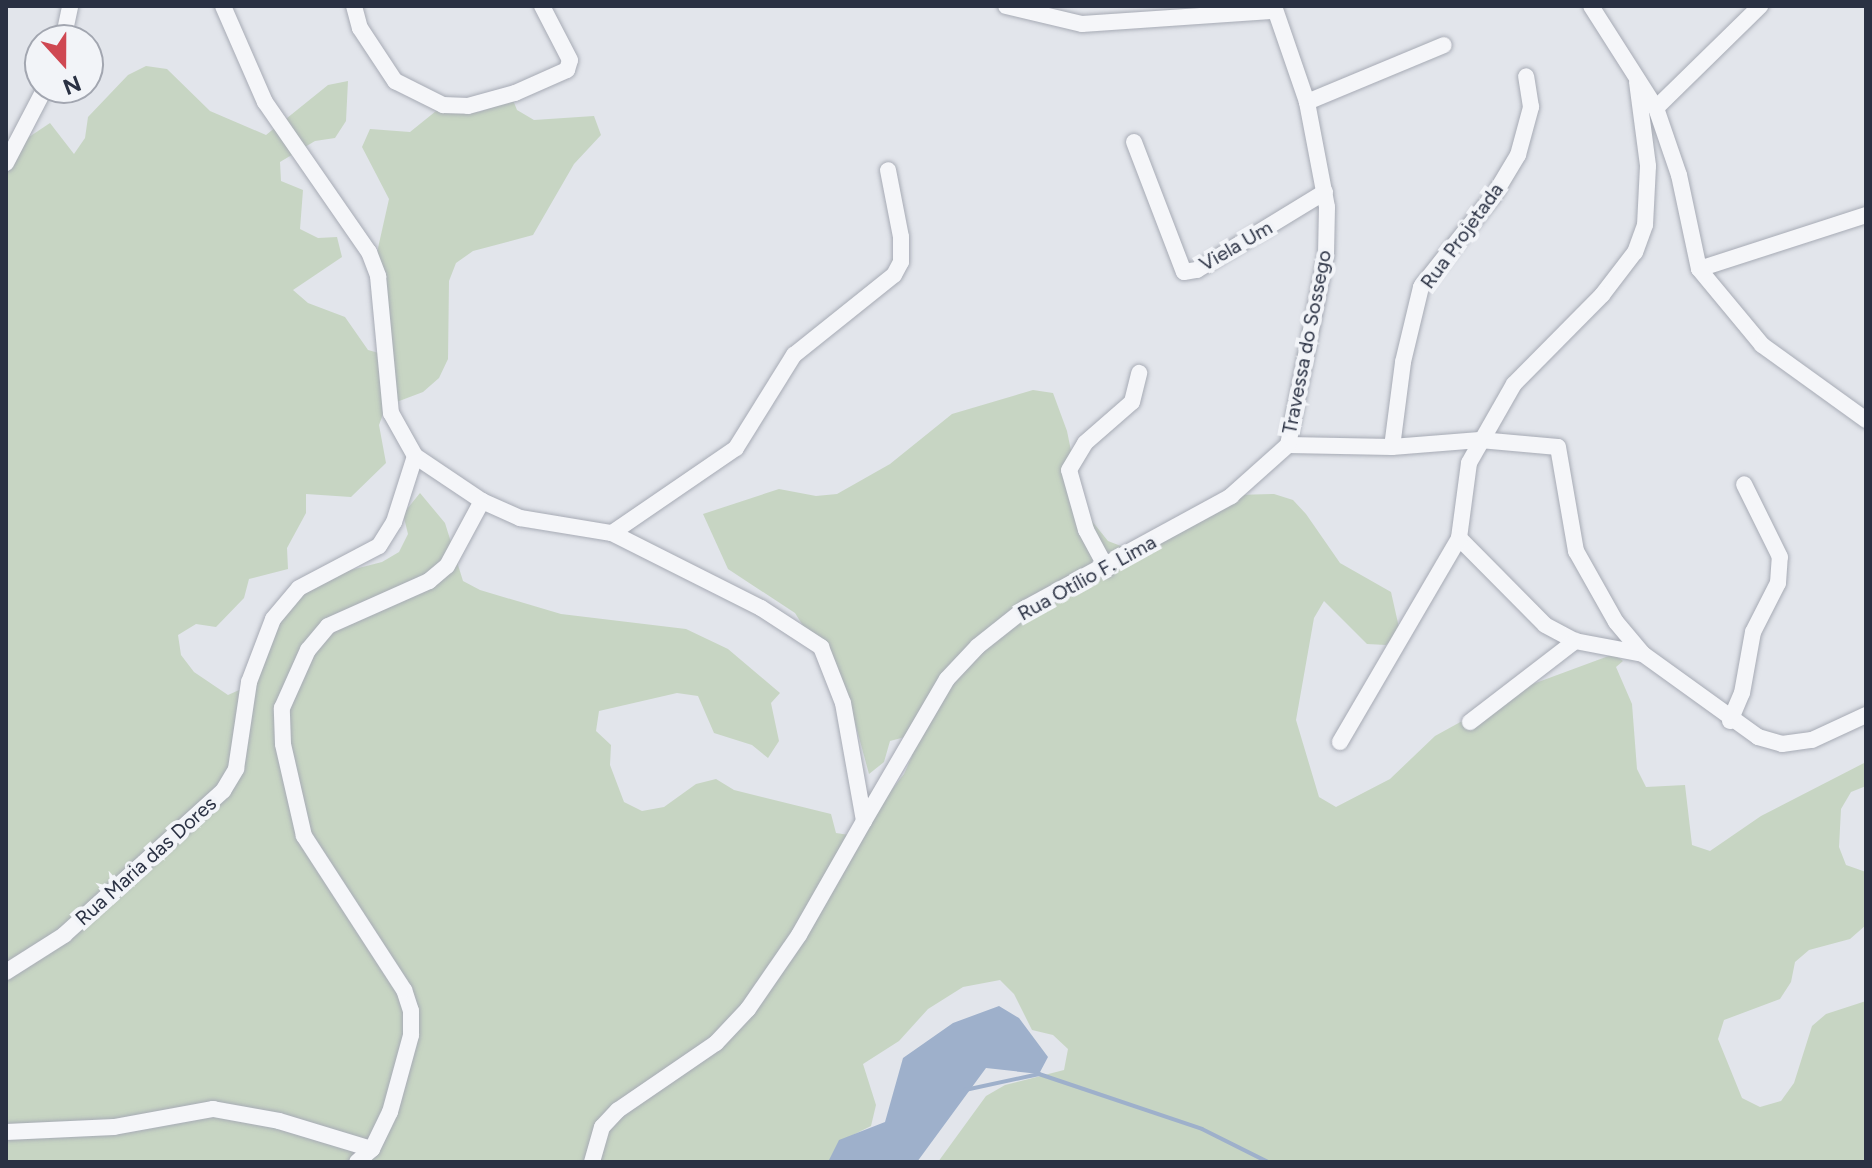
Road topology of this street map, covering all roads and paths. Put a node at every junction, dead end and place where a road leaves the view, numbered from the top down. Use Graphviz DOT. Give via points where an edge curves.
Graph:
graph roads {
  1 [pos="223,6"];
  2 [pos="354,6"];
  3 [pos="542,6"];
  4 [pos="1006,6"];
  5 [pos="1591,6"];
  6 [pos="1760,6"];
  7 [pos="1274,9"];
  8 [pos="1444,45"];
  9 [pos="1526,76"];
  10 [pos="1637,82"];
  11 [pos="1307,102"];
  12 [pos="37,104"];
  13 [pos="1656,108"];
  14 [pos="1134,142"];
  15 [pos="6,163"];
  16 [pos="888,170"];
  17 [pos="1325,192"];
  18 [pos="1866,215"];
  19 [pos="1699,269"];
  20 [pos="1139,373"];
  21 [pos="1866,420"];
  22 [pos="1480,440"];
  23 [pos="1288,445"];
  24 [pos="1392,447"];
  25 [pos="415,456"];
  26 [pos="1744,484"];
  27 [pos="482,501"];
  28 [pos="612,533"];
  29 [pos="1459,538"];
  30 [pos="1107,569"];
  31 [pos="1575,641"];
  32 [pos="1643,654"];
  33 [pos="1866,715"];
  34 [pos="1730,721"];
  35 [pos="1470,722"];
  36 [pos="1340,742"];
  37 [pos="864,821"];
  38 [pos="6,972"];
  39 [pos="6,1132"];
  40 [pos="372,1149"];
  41 [pos="357,1162"];
  42 [pos="592,1162"];
  1 -- 25 [label="street" via="265,102 369,252 378,276 391,413"];
  2 -- 3 [label="street" via="360,28 395,81 432,101 456,106 515,93 567,70 570,60"];
  4 -- 7 [label="street" via="1082,24"];
  5 -- 10 [label="street"];
  6 -- 13 [label="street"];
  7 -- 11 [label="street, Travessa do Sossego"];
  8 -- 11 [label="street"];
  9 -- 24 [label="street, Rua Projetada" via="1530,118 1518,155 1421,287 1403,362"];
  10 -- 13 [label="street"];
  10 -- 22 [label="street" via="1648,166 1645,225 1635,252 1602,295 1514,384"];
  11 -- 17 [label="street, Travessa do Sossego"];
  12 -- 15 [label="street"];
  13 -- 19 [label="street" via="1679,175"];
  14 -- 17 [label="street, Viela Um" via="1184,272 1210,262"];
  16 -- 28 [label="street" via="901,237 901,262 894,275 794,355 736,448"];
  17 -- 23 [label="street, Travessa do Sossego" via="1326,255"];
  18 -- 19 [label="street"];
  19 -- 21 [label="street" via="1730,313 1762,345"];
  20 -- 30 [label="street" via="1132,402 1085,443 1069,470 1086,530"];
  22 -- 24 [label="street"];
  22 -- 29 [label="street" via="1469,463"];
  22 -- 32 [label="street" via="1543,442 1562,451 1562,484 1576,551 1609,611"];
  23 -- 24 [label="street"];
  23 -- 30 [label="street, Rua Otílio F. Lima" via="1231,496"];
  25 -- 27 [label="street"];
  25 -- 38 [label="street, Rua Maria das Dores" via="394,522 379,546 299,588 273,619 249,682 236,769 223,791 64,935"];
  26 -- 34 [label="street" via="1780,557 1778,583 1753,632 1742,693"];
  27 -- 28 [label="street" via="520,518"];
  27 -- 40 [label="street" via="447,566 429,581 328,626 297,670 282,708 288,774 304,836 404,990 411,1011 411,1035 390,1112"];
  28 -- 37 [label="street" via="761,608 821,647 843,703"];
  29 -- 31 [label="street" via="1522,605"];
  29 -- 36 [label="street"];
  30 -- 37 [label="street, Rua Otílio F. Lima" via="1026,608 978,646 947,679"];
  31 -- 32 [label="street"];
  31 -- 35 [label="street"];
  32 -- 34 [label="street"];
  33 -- 34 [label="street" via="1812,740 1782,744"];
  37 -- 42 [label="street, Rua Otílio F. Lima" via="799,935 748,1009 716,1043 618,1110 602,1127"];
  39 -- 40 [label="street" via="114,1127 213,1109 279,1121"];
  40 -- 41 [label="street"];
}
